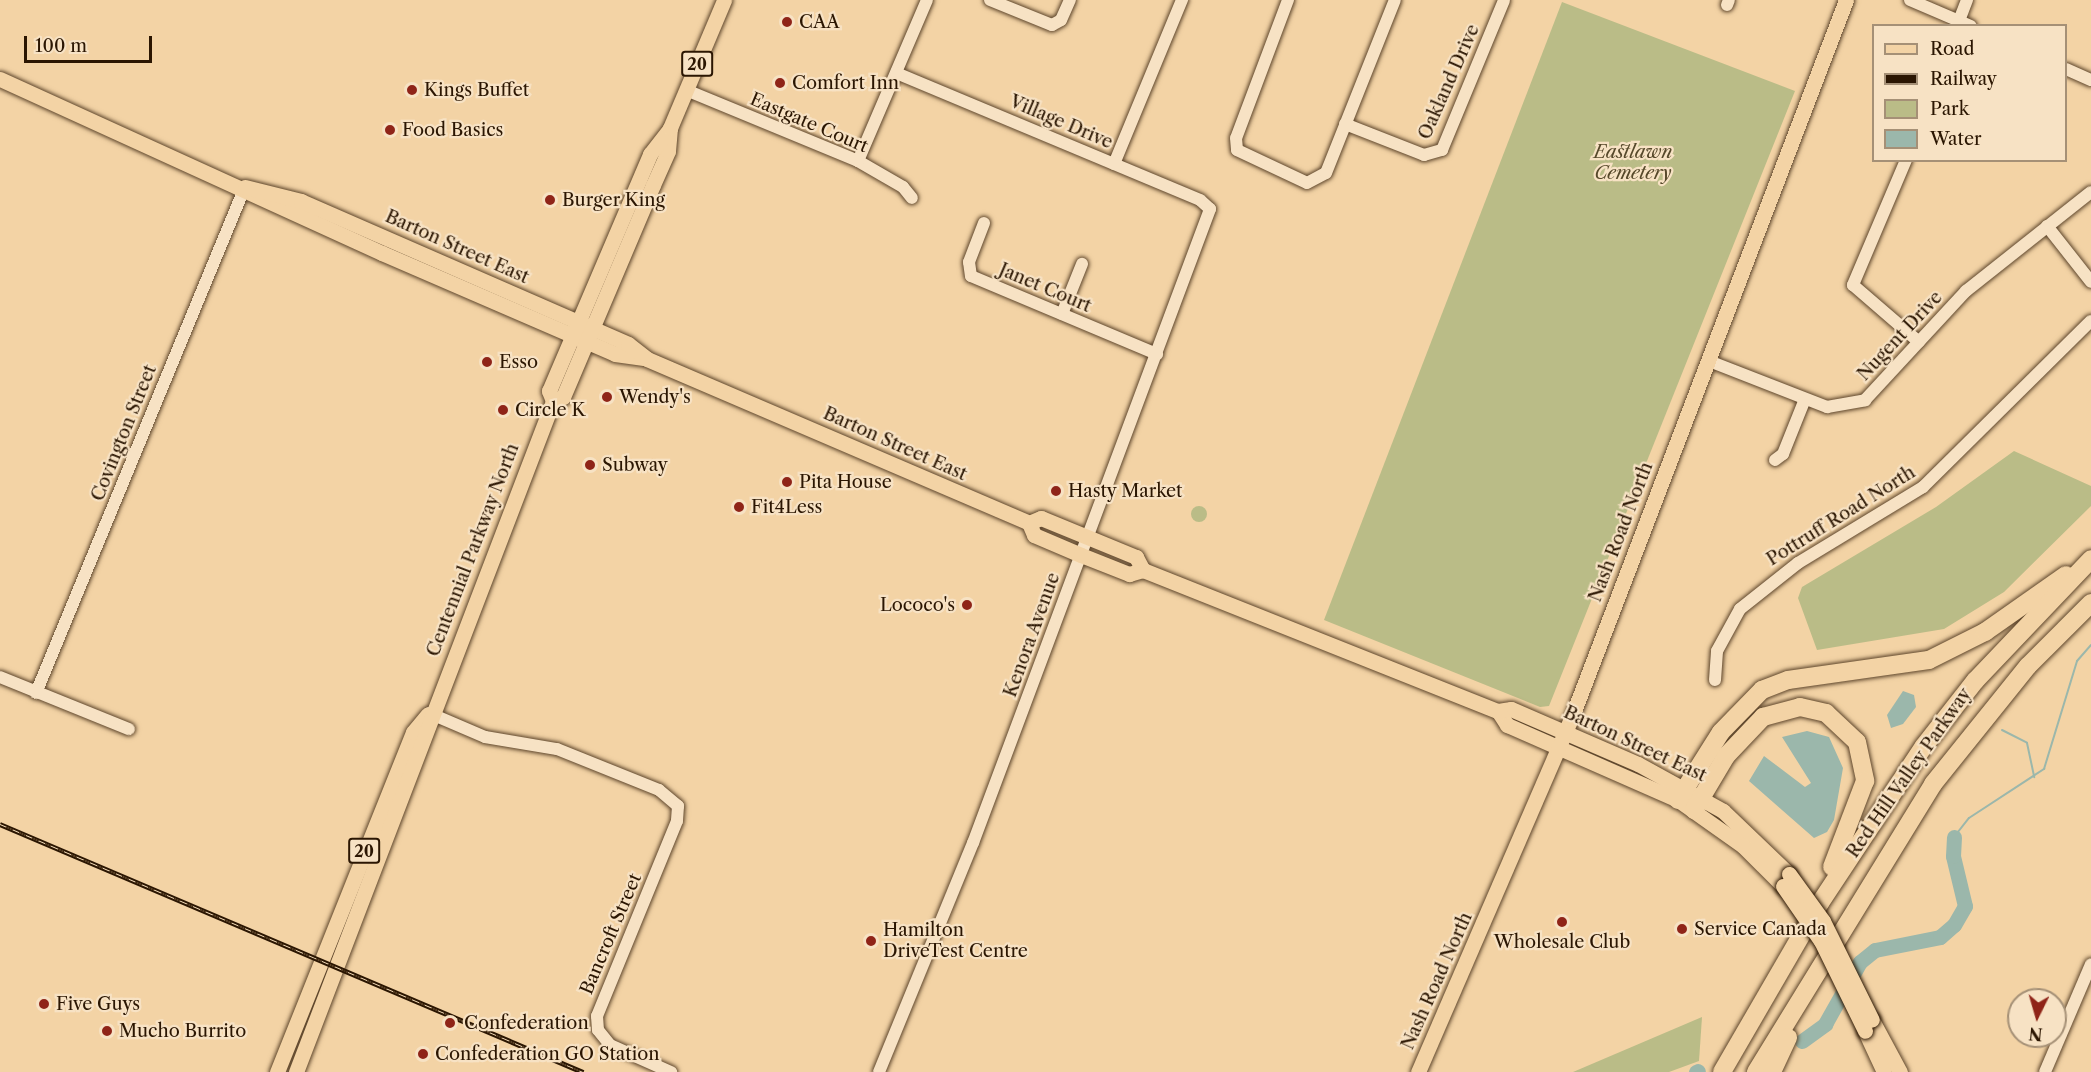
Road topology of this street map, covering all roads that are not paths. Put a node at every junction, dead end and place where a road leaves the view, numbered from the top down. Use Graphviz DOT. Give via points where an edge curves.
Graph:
graph roads {
  1 [pos="724,0"];
  2 [pos="927,0"];
  3 [pos="990,0"];
  4 [pos="1070,0"];
  5 [pos="1182,0"];
  6 [pos="1288,0"];
  7 [pos="1395,0"];
  8 [pos="1504,0"];
  9 [pos="1846,0"];
  10 [pos="1910,0"];
  11 [pos="1967,0"];
  12 [pos="1962,24"];
  13 [pos="2067,69"];
  14 [pos="896,73"];
  15 [pos="0,79"];
  16 [pos="2091,80"];
  17 [pos="686,90"];
  18 [pos="1345,124"];
  19 [pos="858,161"];
  20 [pos="1905,162"];
  21 [pos="1114,164"];
  22 [pos="245,187"];
  23 [pos="2091,192"];
  24 [pos="912,198"];
  25 [pos="1209,207"];
  26 [pos="984,223"];
  27 [pos="2047,226"];
  28 [pos="1082,264"];
  29 [pos="2091,282"];
  30 [pos="1062,314"];
  31 [pos="2091,321"];
  32 [pos="582,331"];
  33 [pos="1919,342"];
  34 [pos="1157,354"];
  35 [pos="1709,361"];
  36 [pos="1805,399"];
  37 [pos="1775,460"];
  38 [pos="1029,523"];
  39 [pos="1088,538"];
  40 [pos="1081,555"];
  41 [pos="2090,560"];
  42 [pos="1143,570"];
  43 [pos="2091,603"];
  44 [pos="0,677"];
  45 [pos="1715,680"];
  46 [pos="36,693"];
  47 [pos="429,713"];
  48 [pos="129,729"];
  49 [pos="1563,739"];
  50 [pos="1690,798"];
  51 [pos="1820,903"];
  52 [pos="2091,964"];
  53 [pos="1804,993"];
  54 [pos="1869,1025"];
  55 [pos="277,1072"];
  56 [pos="296,1072"];
  57 [pos="671,1072"];
  58 [pos="879,1072"];
  59 [pos="1418,1072"];
  60 [pos="1722,1072"];
  61 [pos="1756,1072"];
  62 [pos="1772,1072"];
  63 [pos="1884,1072"];
  64 [pos="1900,1072"];
  65 [pos="2045,1072"];
  1 -- 17 [label="main road, Centennial Parkway North / 20"];
  2 -- 14 [label="street"];
  3 -- 4 [label="street" via="1052,24 1061,20"];
  5 -- 21 [label="street"];
  6 -- 18 [label="street" via="1236,138 1237,150 1307,183 1318,181"];
  7 -- 18 [label="street"];
  8 -- 18 [label="street, Oakland Drive" via="1443,150 1424,155"];
  9 -- 35 [label="main road, Nash Road North"];
  10 -- 12 [label="street"];
  11 -- 12 [label="street"];
  13 -- 16 [label="street"];
  14 -- 19 [label="street"];
  14 -- 21 [label="street, Village Drive"];
  15 -- 22 [label="main road, Barton Street East"];
  17 -- 19 [label="street, Eastgate Court"];
  17 -- 32 [label="main road, Centennial Parkway North / 20" via="670,128 668,151"];
  19 -- 24 [label="street, Eastgate Court" via="903,187"];
  20 -- 33 [label="street" via="1853,285"];
  21 -- 25 [label="street, Village Drive"];
  22 -- 32 [label="main road, Barton Street East" via="275,206"];
  22 -- 46 [label="street, Covington Street"];
  23 -- 27 [label="street, Nugent Drive"];
  25 -- 34 [label="street, Kenora Avenue"];
  26 -- 30 [label="street, Janet Court" via="969,262 971,276"];
  27 -- 29 [label="street"];
  27 -- 33 [label="street, Nugent Drive" via="1966,291"];
  28 -- 30 [label="street"];
  30 -- 34 [label="street, Janet Court"];
  31 -- 45 [label="street, Pottruff Road North" via="1923,487 1798,563 1740,609 1717,651"];
  32 -- 38 [label="main road, Barton Street East"];
  32 -- 47 [label="main road, Centennial Parkway North / 20" via="549,391 553,401"];
  33 -- 36 [label="street, Nugent Drive" via="1864,400 1846,407"];
  34 -- 39 [label="street, Kenora Avenue"];
  35 -- 36 [label="street, Nugent Drive"];
  35 -- 49 [label="main road, Nash Road North"];
  36 -- 37 [label="street" via="1783,454"];
  38 -- 39 [label="main road, Barton Street East" via="1041,518"];
  38 -- 40 [label="main road, Barton Street East" via="1034,535"];
  39 -- 40 [label="street, Kenora Avenue"];
  39 -- 42 [label="main road, Barton Street East" via="1136,557"];
  40 -- 42 [label="main road, Barton Street East" via="1129,574"];
  40 -- 58 [label="street, Kenora Avenue" via="973,843"];
  41 -- 50 [label="highway" via="1948,652 1901,666 1788,680 1762,690 1726,726"];
  41 -- 51 [label="highway, Red Hill Valley Parkway" via="1975,681 1877,813"];
  42 -- 49 [label="main road, Barton Street East" via="1498,711 1507,725"];
  43 -- 53 [label="highway, Red Hill Valley Parkway" via="2028,666 1933,784"];
  44 -- 46 [label="street"];
  46 -- 48 [label="street"];
  47 -- 55 [label="main road, Centennial Parkway North / 20" via="412,732"];
  47 -- 56 [label="main road, Centennial Parkway North / 20" via="421,748"];
  47 -- 57 [label="street, Bancroft Street" via="484,736 557,749 659,790 678,806 677,820 597,1016 598,1030 610,1046"];
  49 -- 50 [label="main road, Barton Street East"];
  49 -- 59 [label="main road, Nash Road North"];
  50 -- 51 [label="highway" via="1763,717 1800,707 1841,723 1861,752 1864,790"];
  50 -- 54 [label="main road, Barton Street East, bridge" via="1786,880 1823,921"];
  51 -- 60 [label="highway, Red Hill Valley Parkway"];
  52 -- 65 [label="street"];
  53 -- 61 [label="highway, Red Hill Valley Parkway"];
  53 -- 62 [label="highway"];
  54 -- 63 [label="main road, Barton Street East"];
  54 -- 64 [label="main road, Barton Street East"];
}
